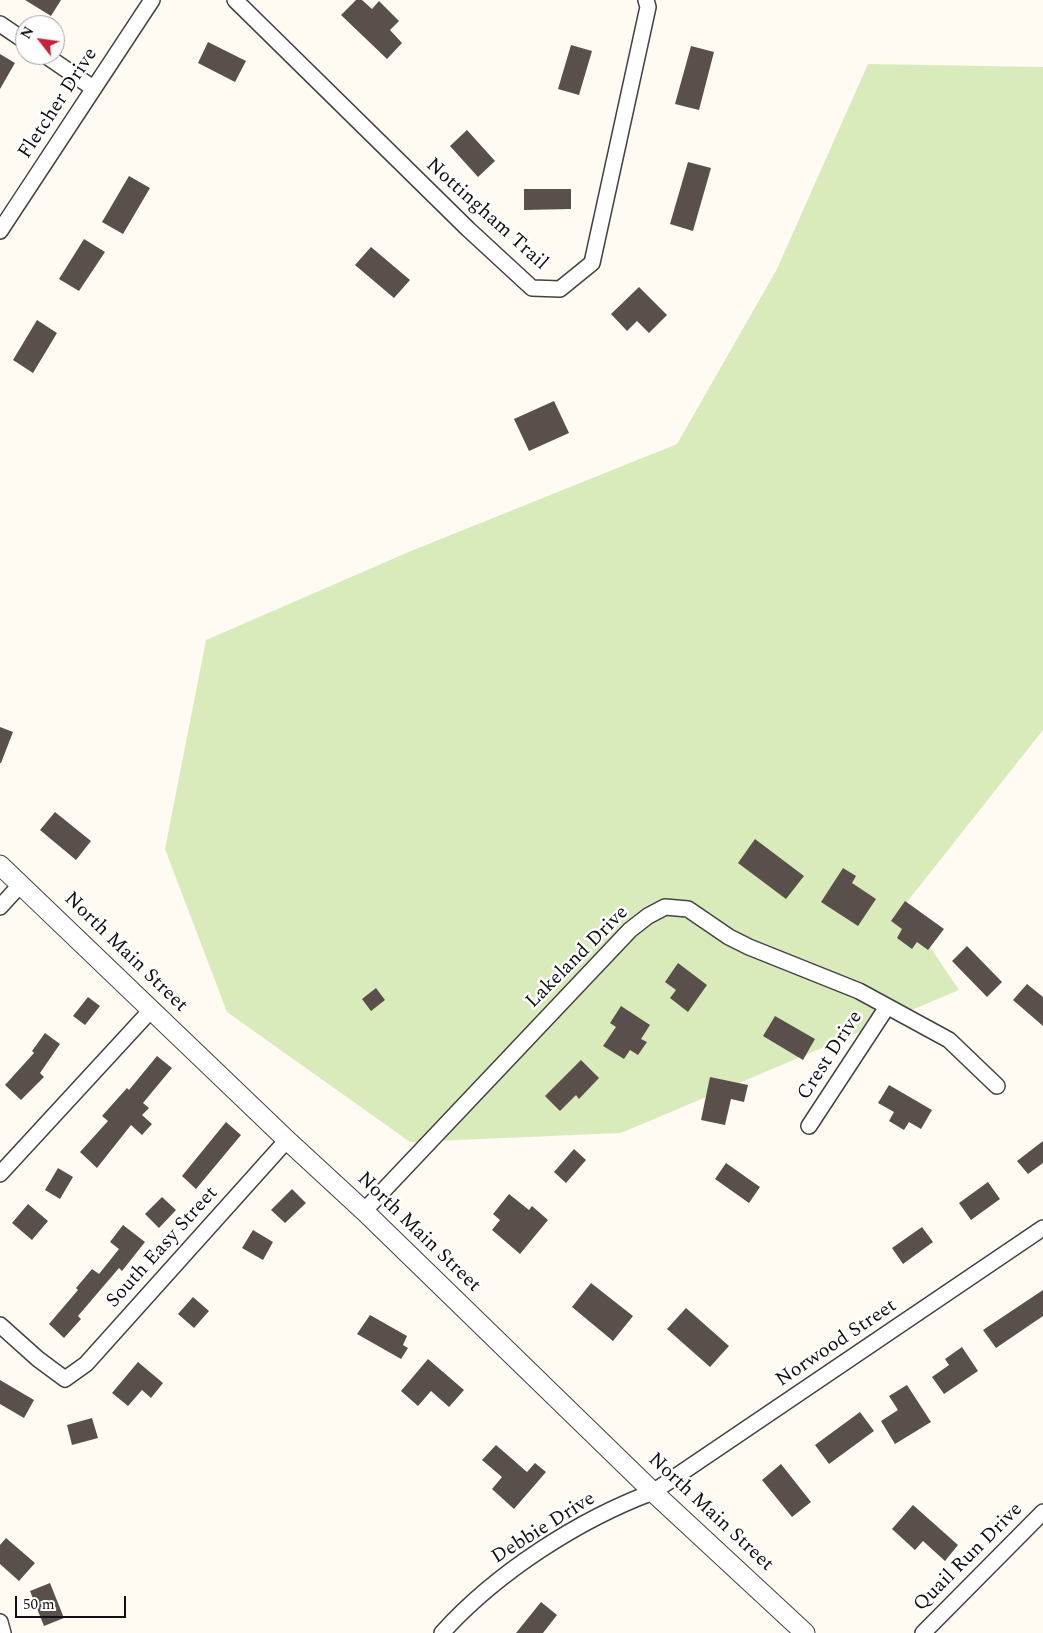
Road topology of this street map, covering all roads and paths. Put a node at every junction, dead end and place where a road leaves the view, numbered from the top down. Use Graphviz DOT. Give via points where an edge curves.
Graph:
graph roads {
  1 [pos="152,0"];
  2 [pos="235,0"];
  3 [pos="646,0"];
  4 [pos="0,24"];
  5 [pos="15,34"];
  6 [pos="60,65"];
  7 [pos="93,88"];
  8 [pos="0,231"];
  9 [pos="0,865"];
  10 [pos="21,884"];
  11 [pos="0,907"];
  12 [pos="887,1007"];
  13 [pos="152,1009"];
  14 [pos="996,1086"];
  15 [pos="809,1126"];
  16 [pos="287,1140"];
  17 [pos="0,1174"];
  18 [pos="364,1210"];
  19 [pos="1043,1228"];
  20 [pos="0,1326"];
  21 [pos="653,1492"];
  22 [pos="1043,1512"];
  23 [pos="0,1622"];
  24 [pos="3,1633"];
  25 [pos="442,1633"];
  26 [pos="806,1633"];
  27 [pos="923,1633"];
  1 -- 7 [label="street, Fletcher Drive"];
  2 -- 3 [label="street, Nottingham Trail" via="532,288 560,289 592,263 636,70 648,7"];
  4 -- 5 [label="street"];
  6 -- 7 [label="street"];
  7 -- 8 [label="street, Fletcher Drive"];
  9 -- 10 [label="street, North Main Street"];
  10 -- 11 [label="street"];
  10 -- 13 [label="street, North Main Street"];
  12 -- 14 [label="street, Lakeland Drive" via="949,1040"];
  12 -- 15 [label="street, Crest Drive"];
  12 -- 18 [label="street, Lakeland Drive" via="821,974 749,947 688,909 665,907 630,930"];
  13 -- 16 [label="street, North Main Street"];
  13 -- 17 [label="street"];
  16 -- 18 [label="street, North Main Street"];
  16 -- 20 [label="street, South Easy Street" via="86,1364 65,1379"];
  18 -- 21 [label="street, North Main Street"];
  19 -- 21 [label="street, Norwood Street"];
  21 -- 25 [label="street, Debbie Drive" via="627,1502 504,1575"];
  21 -- 26 [label="street, North Main Street"];
  22 -- 27 [label="street, Quail Run Drive"];
  23 -- 24 [label="street"];
}
